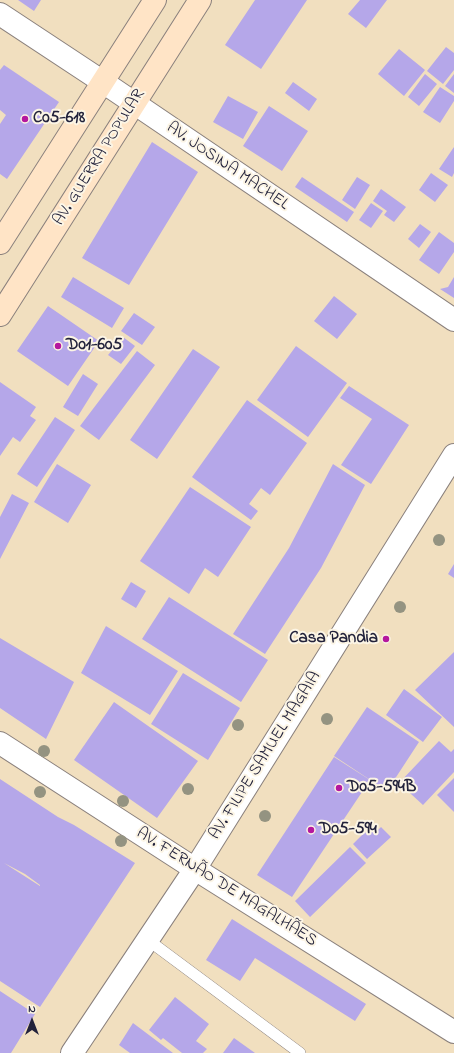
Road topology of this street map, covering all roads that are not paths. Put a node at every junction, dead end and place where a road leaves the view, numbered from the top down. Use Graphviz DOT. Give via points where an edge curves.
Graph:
graph roads {
  1 [pos="155,0"];
  2 [pos="200,0"];
  3 [pos="0,14"];
  4 [pos="103,82"];
  5 [pos="134,104"];
  6 [pos="0,243"];
  7 [pos="0,315"];
  8 [pos="454,320"];
  9 [pos="454,455"];
  10 [pos="0,743"];
  11 [pos="195,869"];
  12 [pos="148,940"];
  13 [pos="454,1032"];
  14 [pos="72,1053"];
  15 [pos="300,1053"];
  1 -- 4 [label="main road"];
  2 -- 5 [label="main road, AV. GUERRA POPULAR"];
  3 -- 4 [label="street, AV. JOSINA MACHEL"];
  4 -- 5 [label="street, AV. JOSINA MACHEL"];
  4 -- 6 [label="main road"];
  5 -- 7 [label="main road, AV. GUERRA POPULAR"];
  5 -- 8 [label="street, AV. JOSINA MACHEL"];
  9 -- 11 [label="street, AV. FILIPE SAMUEL MAGAIA"];
  10 -- 11 [label="street, AV. FERNÃO DE MAGALHÃES"];
  11 -- 12 [label="street, AV. FILIPE SAMUEL MAGAIA"];
  11 -- 13 [label="street, AV. FERNÃO DE MAGALHÃES"];
  12 -- 14 [label="street, AV. FILIPE SAMUEL MAGAIA"];
  12 -- 15 [label="lane"];
}
